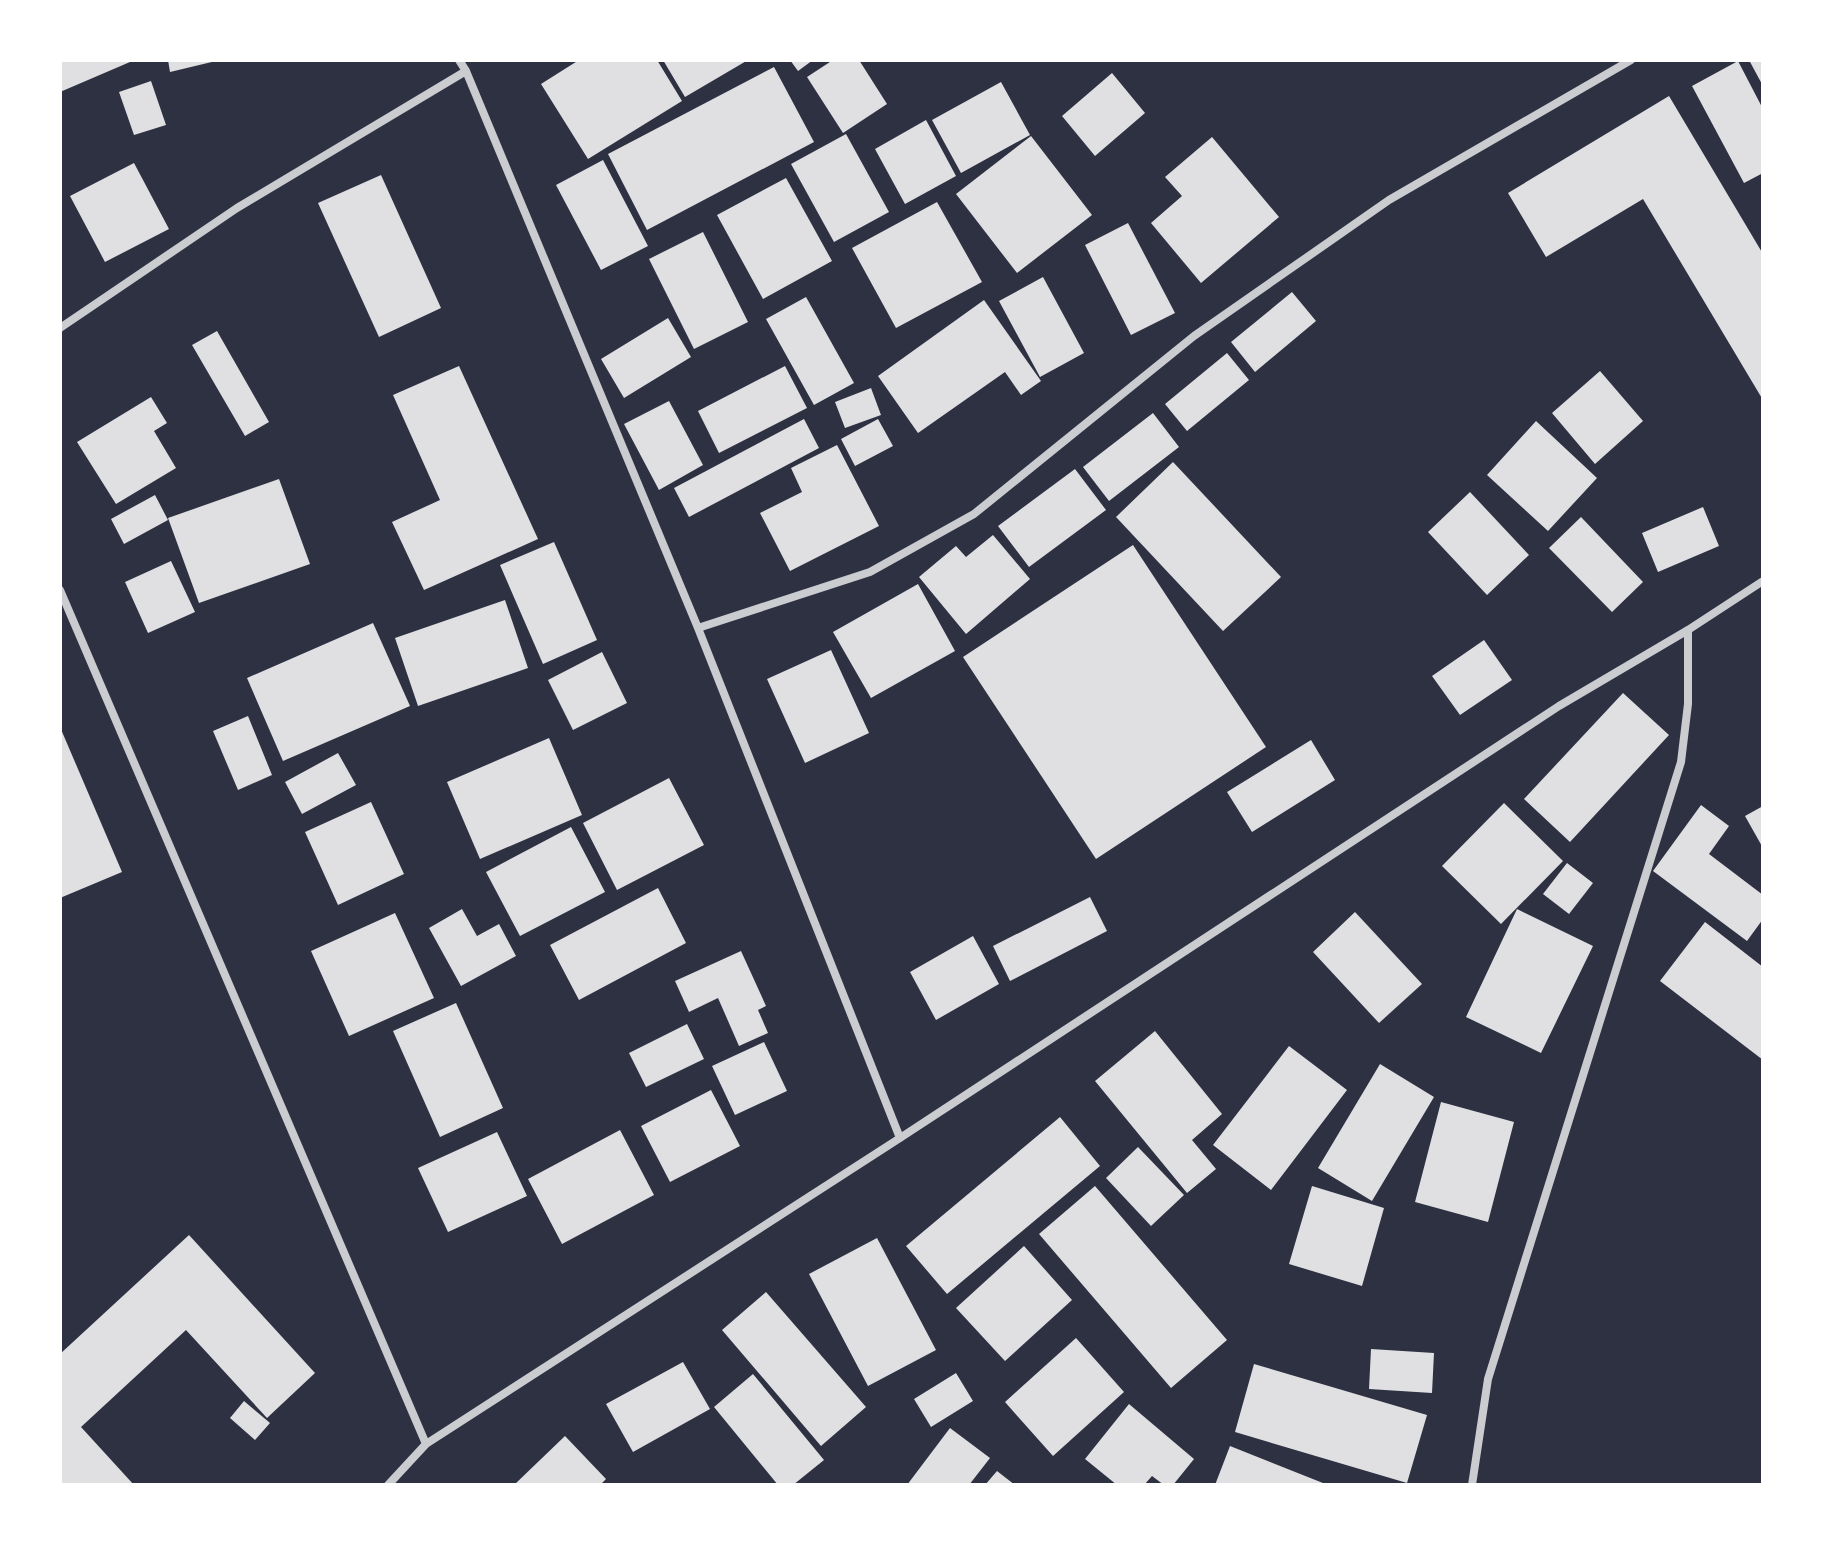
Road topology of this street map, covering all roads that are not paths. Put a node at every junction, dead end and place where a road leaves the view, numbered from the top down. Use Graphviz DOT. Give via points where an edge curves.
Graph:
graph roads {
  1 [pos="459,60"];
  2 [pos="1631,60"];
  3 [pos="466,71"];
  4 [pos="60,328"];
  5 [pos="1763,581"];
  6 [pos="60,590"];
  7 [pos="698,628"];
  8 [pos="1688,630"];
  9 [pos="900,1138"];
  10 [pos="426,1444"];
  11 [pos="388,1485"];
  12 [pos="1472,1485"];
  1 -- 3 [label="street"];
  2 -- 7 [label="street" via="1389,200 1194,336 974,514 870,572"];
  3 -- 4 [label="street" via="237,208"];
  3 -- 7 [label="street"];
  5 -- 8 [label="street"];
  6 -- 10 [label="street"];
  7 -- 9 [label="street"];
  8 -- 9 [label="street" via="1559,706"];
  8 -- 12 [label="street" via="1681,762 1488,1379"];
  9 -- 10 [label="street"];
  10 -- 11 [label="street"];
}
